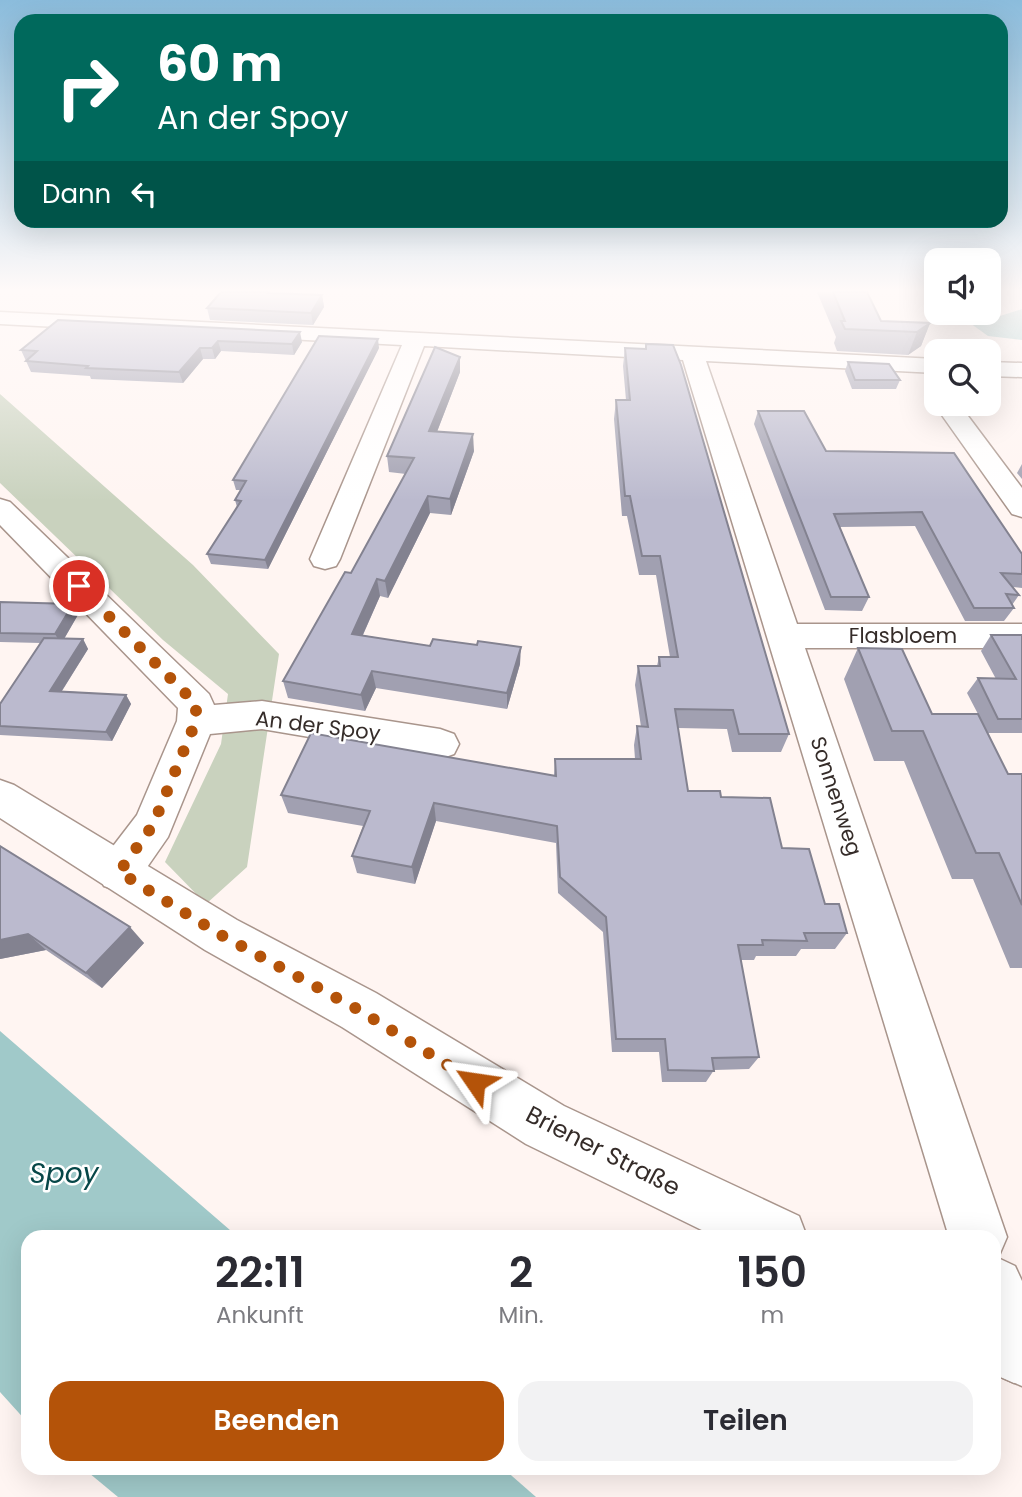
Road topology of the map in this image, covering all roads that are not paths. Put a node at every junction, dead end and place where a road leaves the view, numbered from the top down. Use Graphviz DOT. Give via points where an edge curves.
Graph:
graph roads {
  1 [pos="407,362"];
  2 [pos="695,362"];
  3 [pos="839,362"];
  4 [pos="924,366"];
  5 [pos="1001,369"];
  6 [pos="1022,370"];
  7 [pos="955,416"];
  8 [pos="0,508"];
  9 [pos="1022,508"];
  10 [pos="325,559"];
  11 [pos="785,636"];
  12 [pos="1022,636"];
  13 [pos="196,721"];
  14 [pos="440,744"];
  15 [pos="0,797"];
  16 [pos="119,872"];
  17 [pos="763,1230"];
  18 [pos="976,1230"];
  19 [pos="1001,1314"];
  20 [pos="1010,1349"];
  1 -- 10 [label="street"];
  2 -- 11 [label="street, Sonnenweg"];
  3 -- 4 [label="street"];
  5 -- 6 [label="street"];
  7 -- 9 [label="street"];
  8 -- 13 [label="street" via="196,704"];
  11 -- 12 [label="street, Flasbloem"];
  11 -- 18 [label="street, Sonnenweg"];
  13 -- 14 [label="street, An der Spoy" via="262,715"];
  13 -- 16 [label="street" via="153,825"];
  15 -- 16 [label="street, Briener Straße"];
  16 -- 17 [label="street, Briener Straße" via="221,935 359,1010 545,1125"];
  19 -- 20 [label="street"];
}
